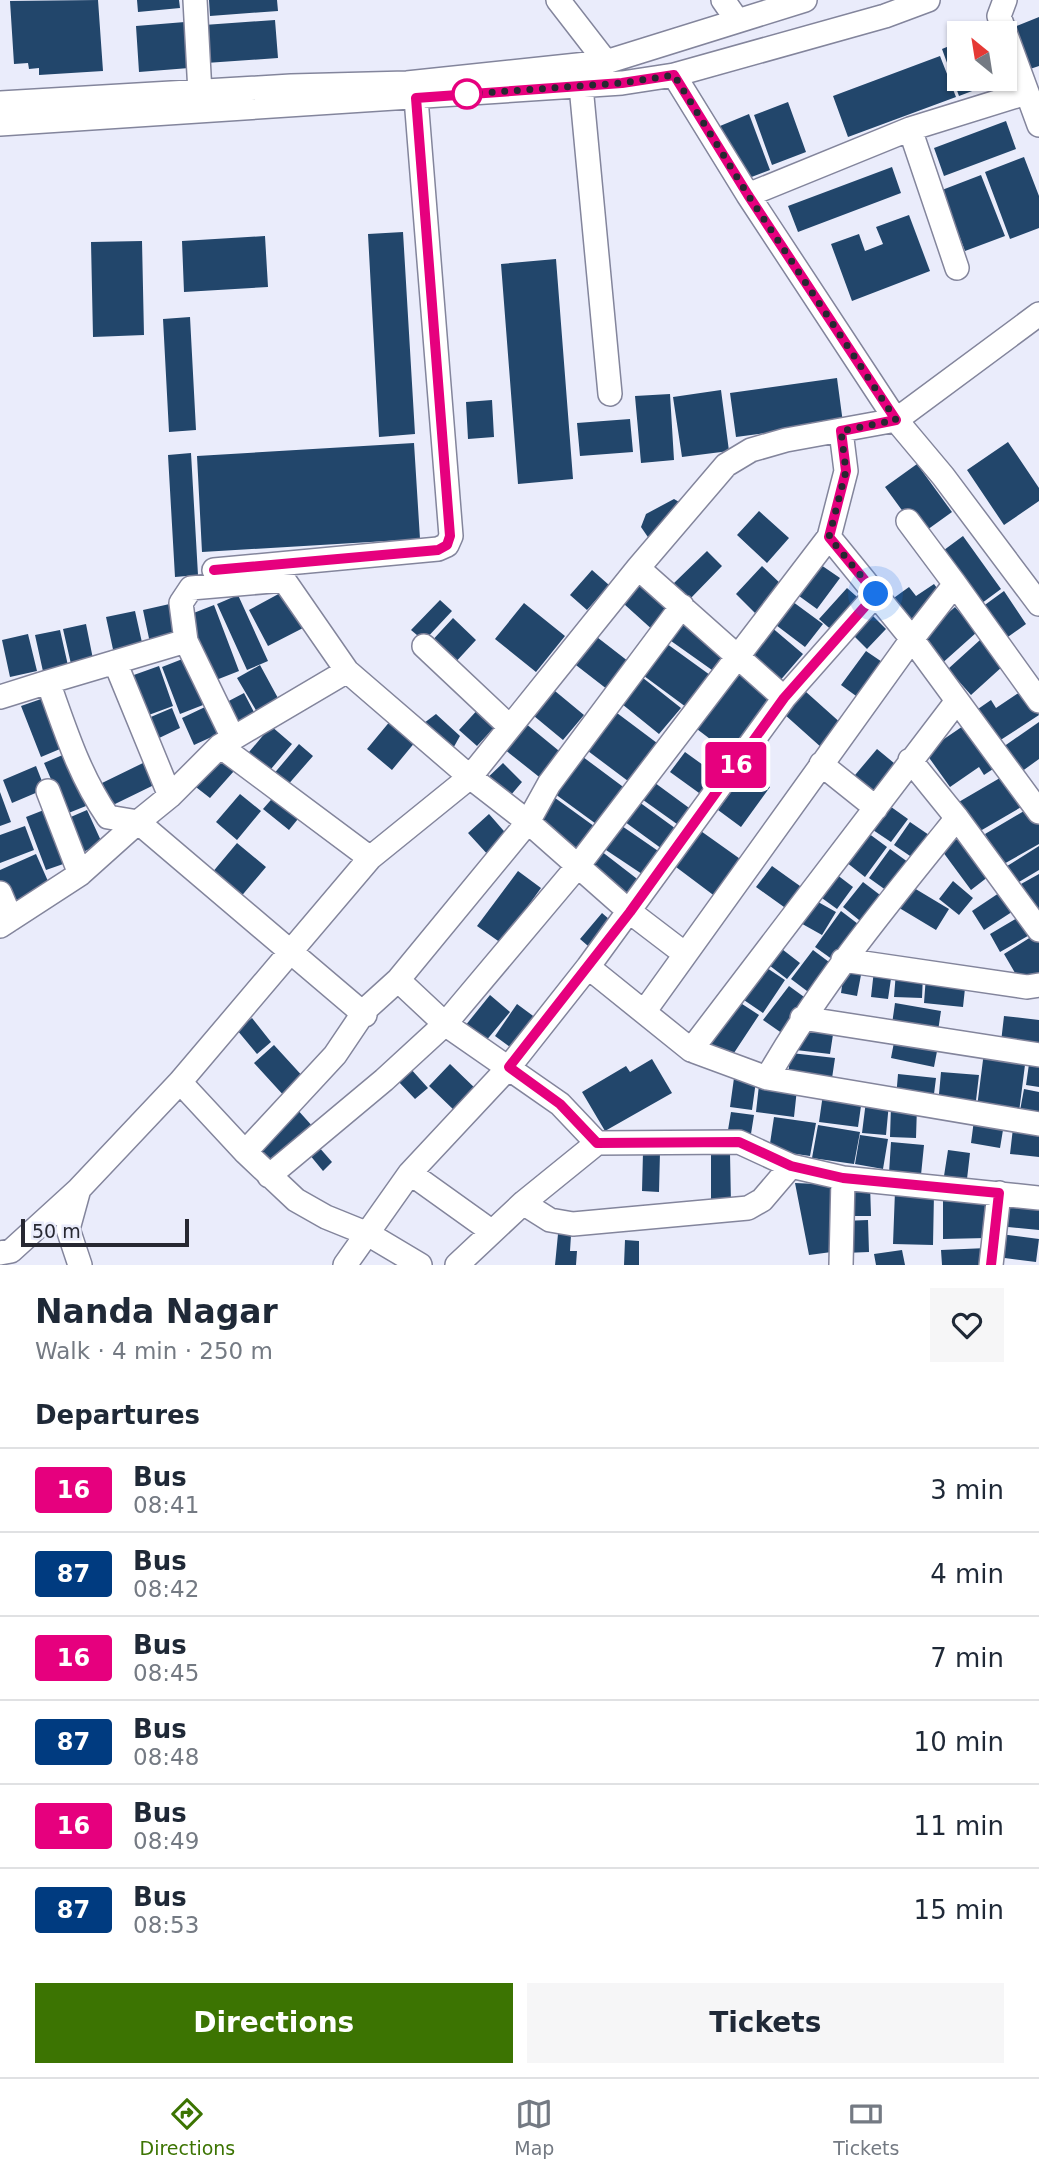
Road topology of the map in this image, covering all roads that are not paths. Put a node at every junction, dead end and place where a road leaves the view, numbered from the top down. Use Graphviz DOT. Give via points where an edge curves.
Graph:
graph roads {
  1 [pos="195,0"];
  2 [pos="558,0"];
  3 [pos="723,0"];
  4 [pos="805,0"];
  5 [pos="928,0"];
  6 [pos="1005,0"];
  7 [pos="737,20"];
  8 [pos="606,62"];
  9 [pos="674,75"];
  10 [pos="581,86"];
  11 [pos="200,93"];
  12 [pos="1026,93"];
  13 [pos="416,98"];
  14 [pos="0,103"];
  15 [pos="0,124"];
  16 [pos="1039,125"];
  17 [pos="910,129"];
  18 [pos="748,195"];
  19 [pos="957,268"];
  20 [pos="1037,321"];
  21 [pos="610,394"];
  22 [pos="896,420"];
  23 [pos="841,431"];
  24 [pos="908,521"];
  25 [pos="829,537"];
  26 [pos="638,568"];
  27 [pos="214,570"];
  28 [pos="956,584"];
  29 [pos="876,594"];
  30 [pos="1039,604"];
  31 [pos="682,606"];
  32 [pos="912,639"];
  33 [pos="186,641"];
  34 [pos="424,646"];
  35 [pos="737,658"];
  36 [pos="116,662"];
  37 [pos="347,671"];
  38 [pos="48,682"];
  39 [pos="0,697"];
  40 [pos="784,698"];
  41 [pos="957,701"];
  42 [pos="1039,701"];
  43 [pos="510,727"];
  44 [pos="227,742"];
  45 [pos="910,760"];
  46 [pos="821,764"];
  47 [pos="470,777"];
  48 [pos="48,791"];
  49 [pos="170,796"];
  50 [pos="876,808"];
  51 [pos="1039,813"];
  52 [pos="957,818"];
  53 [pos="138,822"];
  54 [pos="528,822"];
  55 [pos="370,858"];
  56 [pos="577,867"];
  57 [pos="80,874"];
  58 [pos="0,893"];
  59 [pos="630,912"];
  60 [pos="6,923"];
  61 [pos="1039,930"];
  62 [pos="289,951"];
  63 [pos="685,954"];
  64 [pos="843,960"];
  65 [pos="588,967"];
  66 [pos="398,981"];
  67 [pos="1039,985"];
  68 [pos="644,1012"];
  69 [pos="365,1015"];
  70 [pos="802,1018"];
  71 [pos="445,1024"];
  72 [pos="691,1050"];
  73 [pos="1039,1055"];
  74 [pos="509,1067"];
  75 [pos="767,1078"];
  76 [pos="180,1082"];
  77 [pos="1039,1124"];
  78 [pos="597,1143"];
  79 [pos="245,1153"];
  80 [pos="791,1166"];
  81 [pos="410,1173"];
  82 [pos="269,1176"];
  83 [pos="843,1178"];
  84 [pos="79,1189"];
  85 [pos="999,1193"];
  86 [pos="1039,1198"];
  87 [pos="523,1203"];
  88 [pos="491,1231"];
  89 [pos="368,1234"];
  90 [pos="0,1253"];
  91 [pos="80,1265"];
  92 [pos="345,1265"];
  93 [pos="420,1265"];
  94 [pos="457,1265"];
  95 [pos="841,1265"];
  96 [pos="991,1265"];
  1 -- 11 [label="street"];
  2 -- 8 [label="street"];
  3 -- 7 [label="street"];
  4 -- 7 [label="street"];
  5 -- 9 [label="street"];
  6 -- 12 [label="street" via="999,16"];
  7 -- 8 [label="street"];
  8 -- 11 [label="street" via="407,83"];
  9 -- 10 [label="street"];
  9 -- 18 [label="street"];
  10 -- 13 [label="street"];
  10 -- 21 [label="street"];
  11 -- 14 [label="street"];
  12 -- 16 [label="street"];
  12 -- 17 [label="street"];
  13 -- 15 [label="street"];
  13 -- 27 [label="street" via="450,536 447,545 438,550"];
  17 -- 18 [label="street"];
  17 -- 19 [label="street"];
  18 -- 22 [label="street"];
  20 -- 22 [label="street"];
  22 -- 23 [label="street"];
  22 -- 30 [label="street"];
  23 -- 25 [label="street" via="846,471"];
  23 -- 26 [label="street" via="751,450 726,465"];
  24 -- 28 [label="street"];
  25 -- 29 [label="street"];
  25 -- 35 [label="street"];
  26 -- 31 [label="street"];
  26 -- 43 [label="street"];
  28 -- 32 [label="street"];
  28 -- 42 [label="street"];
  29 -- 32 [label="street"];
  29 -- 40 [label="street"];
  31 -- 35 [label="street"];
  31 -- 54 [label="street" via="549,783"];
  32 -- 41 [label="street"];
  32 -- 46 [label="street"];
  33 -- 36 [label="street"];
  33 -- 37 [label="street" via="181,603 191,588 284,580"];
  33 -- 44 [label="street"];
  34 -- 43 [label="street"];
  35 -- 40 [label="street"];
  35 -- 56 [label="street"];
  36 -- 38 [label="street"];
  36 -- 49 [label="street"];
  37 -- 44 [label="street"];
  37 -- 47 [label="street"];
  38 -- 39 [label="street"];
  38 -- 53 [label="street" via="78,766 95,798 108,817"];
  40 -- 59 [label="street"];
  41 -- 45 [label="street"];
  41 -- 51 [label="street"];
  43 -- 47 [label="street"];
  44 -- 49 [label="street"];
  44 -- 55 [label="street"];
  45 -- 50 [label="street"];
  45 -- 52 [label="street"];
  46 -- 50 [label="street"];
  46 -- 63 [label="street"];
  47 -- 54 [label="street"];
  47 -- 55 [label="street"];
  48 -- 57 [label="street"];
  49 -- 53 [label="street"];
  50 -- 72 [label="street"];
  52 -- 61 [label="street"];
  52 -- 64 [label="street"];
  53 -- 57 [label="street"];
  53 -- 62 [label="street"];
  54 -- 56 [label="street"];
  54 -- 66 [label="street"];
  55 -- 62 [label="street"];
  56 -- 59 [label="street"];
  56 -- 71 [label="street"];
  57 -- 60 [label="street"];
  58 -- 60 [label="street"];
  59 -- 63 [label="street"];
  59 -- 65 [label="street"];
  62 -- 69 [label="street"];
  62 -- 76 [label="street"];
  63 -- 68 [label="street"];
  64 -- 67 [label="street" via="1027,987"];
  64 -- 70 [label="street"];
  65 -- 68 [label="street"];
  65 -- 74 [label="street"];
  66 -- 69 [label="street"];
  66 -- 71 [label="street"];
  68 -- 72 [label="street"];
  69 -- 79 [label="street" via="335,1055"];
  70 -- 73 [label="street"];
  70 -- 75 [label="street"];
  71 -- 74 [label="street"];
  71 -- 82 [label="street"];
  72 -- 75 [label="street"];
  74 -- 78 [label="street" via="560,1104"];
  74 -- 81 [label="street"];
  75 -- 77 [label="street"];
  76 -- 79 [label="street"];
  76 -- 84 [label="street"];
  78 -- 80 [label="street" via="739,1142"];
  78 -- 87 [label="street"];
  79 -- 82 [label="street"];
  80 -- 83 [label="street"];
  80 -- 87 [label="street" via="762,1200 748,1208 573,1224 550,1220"];
  81 -- 88 [label="street"];
  81 -- 89 [label="street"];
  82 -- 89 [label="street" via="296,1200"];
  83 -- 85 [label="street"];
  83 -- 95 [label="street"];
  84 -- 90 [label="street" via="11,1251"];
  84 -- 91 [label="street" via="68,1229"];
  85 -- 86 [label="street"];
  85 -- 96 [label="street"];
  87 -- 88 [label="street"];
  88 -- 94 [label="street"];
  89 -- 92 [label="street"];
  89 -- 93 [label="street"];
}
